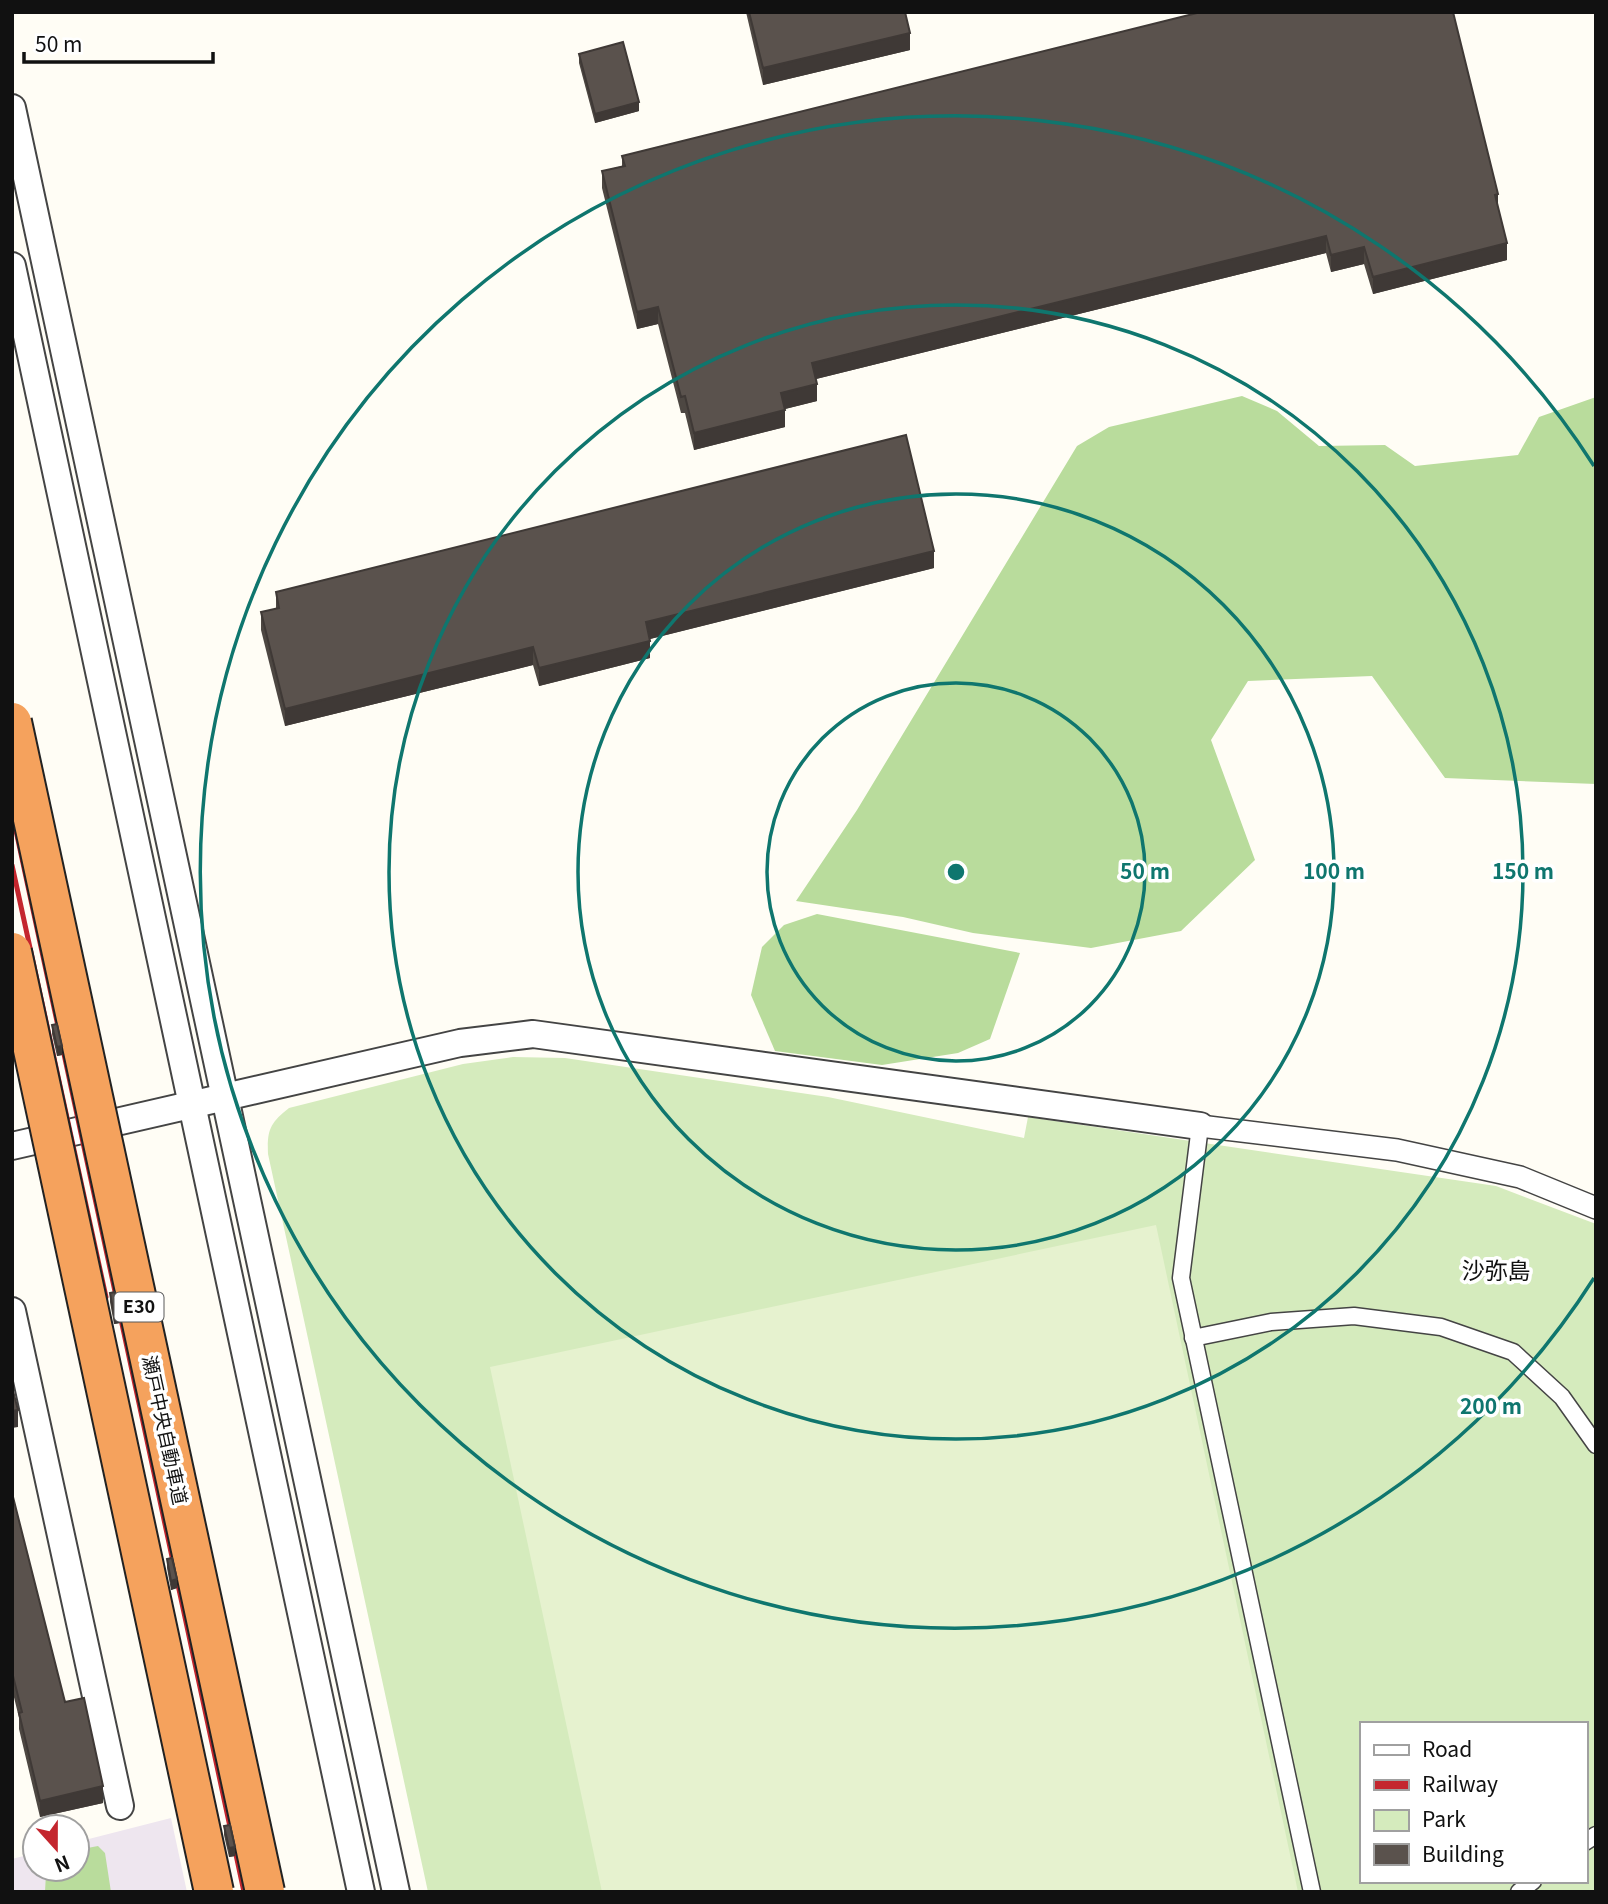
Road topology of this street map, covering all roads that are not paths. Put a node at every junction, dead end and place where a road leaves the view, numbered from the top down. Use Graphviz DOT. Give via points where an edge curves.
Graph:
graph roads {
  1 [pos="12,108"];
  2 [pos="12,266"];
  3 [pos="12,722"];
  4 [pos="12,952"];
  5 [pos="225,1097"];
  6 [pos="193,1104"];
  7 [pos="1200,1126"];
  8 [pos="12,1146"];
  9 [pos="1596,1208"];
  10 [pos="12,1311"];
  11 [pos="1193,1338"];
  12 [pos="1596,1445"];
  13 [pos="120,1806"];
  14 [pos="214,1892"];
  15 [pos="265,1892"];
  16 [pos="361,1892"];
  17 [pos="396,1892"];
  18 [pos="1312,1892"];
  1 -- 5 [label="street"];
  2 -- 6 [label="street"];
  3 -- 15 [label="highway, 瀬戸中央自動車道 / E30, bridge"];
  4 -- 14 [label="highway, E30, bridge"];
  5 -- 6 [label="street"];
  5 -- 7 [label="street" via="460,1042 533,1034"];
  5 -- 17 [label="street"];
  6 -- 8 [label="street"];
  6 -- 16 [label="street"];
  7 -- 9 [label="street" via="1397,1150 1520,1177"];
  7 -- 11 [label="street" via="1181,1278"];
  10 -- 13 [label="street"];
  11 -- 12 [label="street" via="1271,1322 1354,1316 1441,1327 1513,1352 1562,1397"];
  11 -- 18 [label="street"];
}
